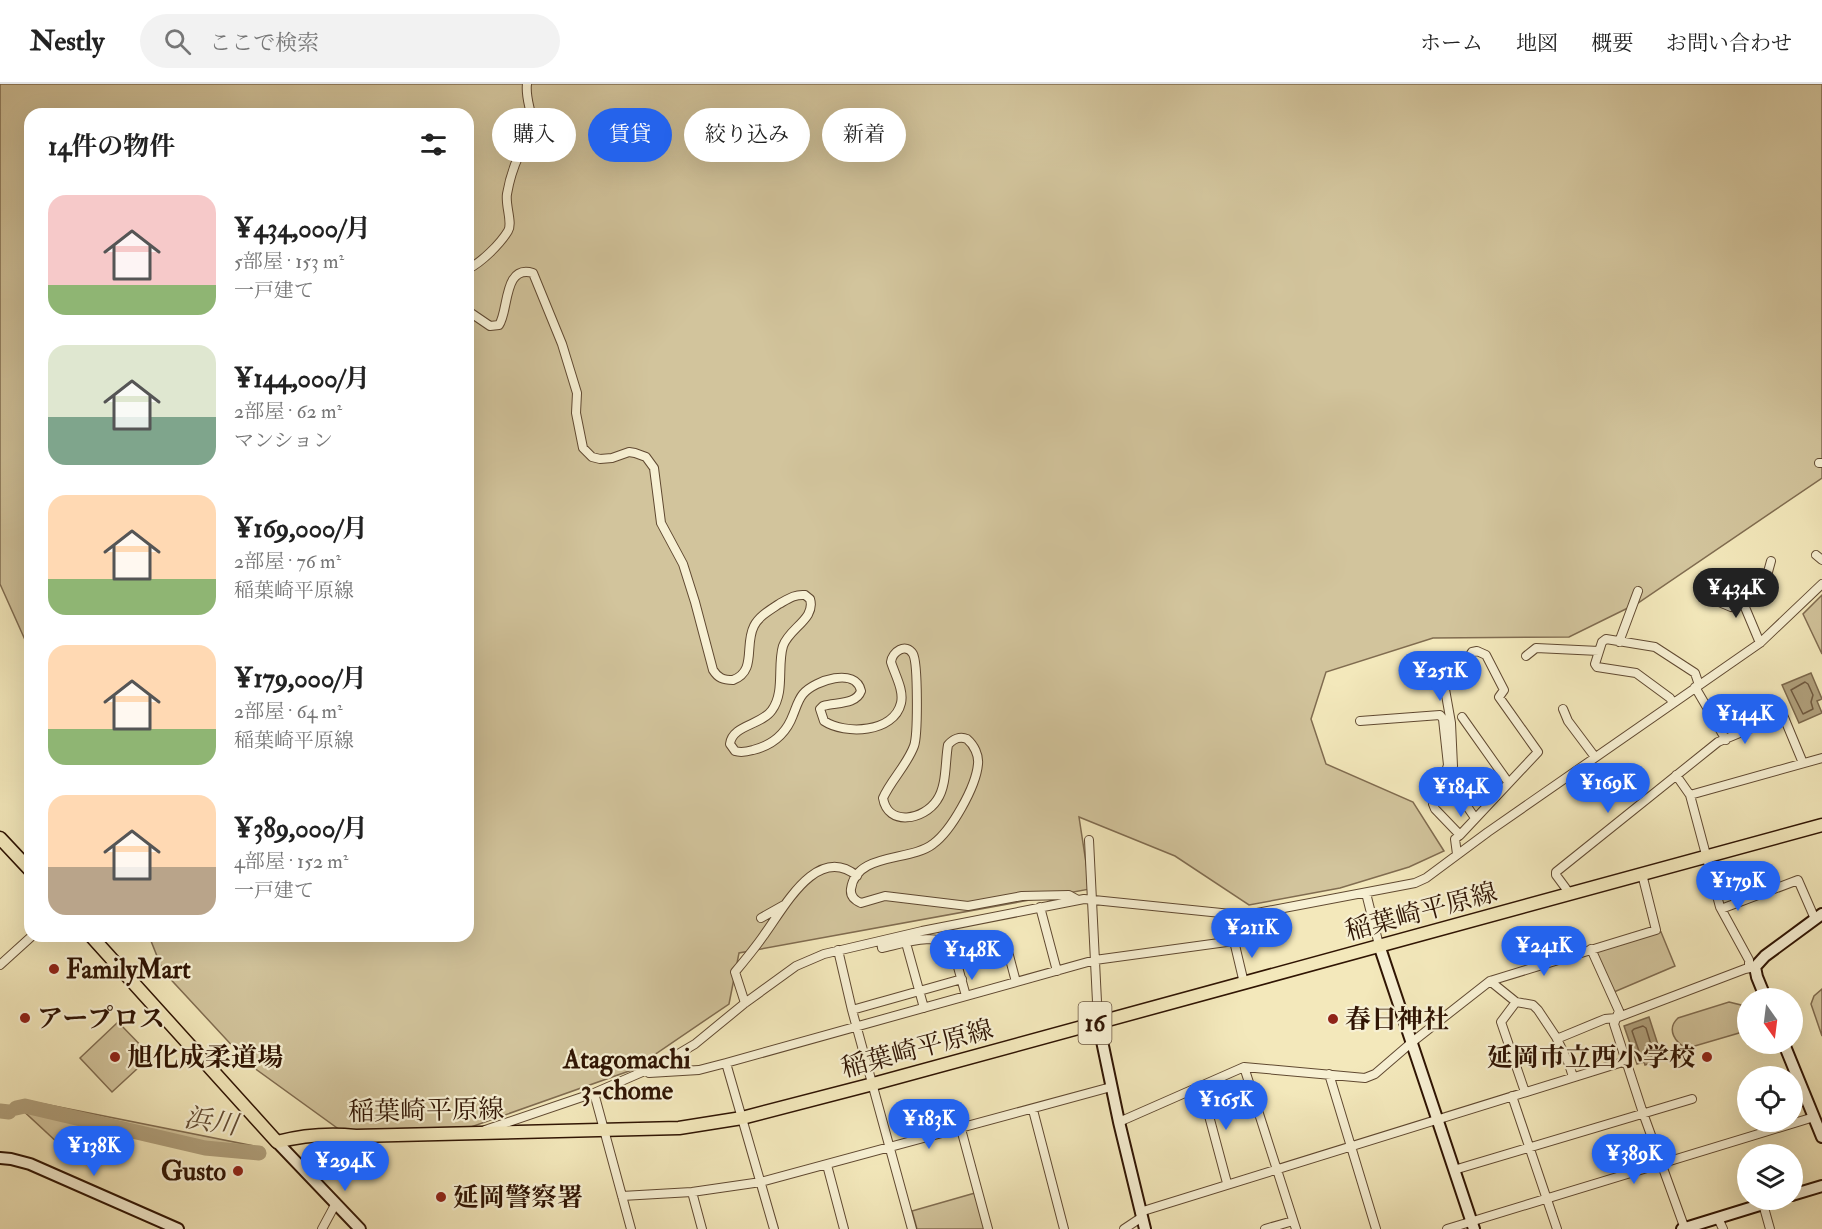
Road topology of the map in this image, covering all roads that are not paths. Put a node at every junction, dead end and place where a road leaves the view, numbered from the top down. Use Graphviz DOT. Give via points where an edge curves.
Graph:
graph roads {
  1 [pos="527,84"];
  2 [pos="474,265"];
  3 [pos="474,316"];
  4 [pos="1771,561"];
  5 [pos="1822,584"];
  6 [pos="1638,591"];
  7 [pos="1739,594"];
  8 [pos="1719,602"];
  9 [pos="1619,642"];
  10 [pos="1760,643"];
  11 [pos="1599,651"];
  12 [pos="1526,656"];
  13 [pos="1697,686"];
  14 [pos="1673,703"];
  15 [pos="1563,709"];
  16 [pos="1462,717"];
  17 [pos="1360,721"];
  18 [pos="1726,740"];
  19 [pos="1595,757"];
  20 [pos="1822,758"];
  21 [pos="1803,763"];
  22 [pos="1676,775"];
  23 [pos="1447,778"];
  24 [pos="1509,782"];
  25 [pos="1690,795"];
  26 [pos="1475,818"];
  27 [pos="1822,825"];
  28 [pos="1460,835"];
  29 [pos="0,838"];
  30 [pos="1089,840"];
  31 [pos="1457,854"];
  32 [pos="1707,856"];
  33 [pos="24,864"];
  34 [pos="1642,874"];
  35 [pos="857,876"];
  36 [pos="1366,893"];
  37 [pos="1570,894"];
  38 [pos="1092,898"];
  39 [pos="1078,900"];
  40 [pos="788,902"];
  41 [pos="1040,907"];
  42 [pos="1721,909"];
  43 [pos="1231,914"];
  44 [pos="1819,916"];
  45 [pos="761,918"];
  46 [pos="881,941"];
  47 [pos="1234,941"];
  48 [pos="26,942"];
  49 [pos="96,942"];
  50 [pos="906,943"];
  51 [pos="1379,945"];
  52 [pos="953,949"];
  53 [pos="1591,949"];
  54 [pos="838,950"];
  55 [pos="1095,960"];
  56 [pos="0,966"];
  57 [pos="1752,968"];
  58 [pos="1057,971"];
  59 [pos="962,979"];
  60 [pos="1490,981"];
  61 [pos="1016,982"];
  62 [pos="1244,982"];
  63 [pos="1762,988"];
  64 [pos="919,991"];
  65 [pos="966,996"];
  66 [pos="1516,1002"];
  67 [pos="745,1003"];
  68 [pos="924,1008"];
  69 [pos="852,1010"];
  70 [pos="1616,1018"];
  71 [pos="1098,1022"];
  72 [pos="857,1027"];
  73 [pos="1556,1037"];
  74 [pos="1412,1043"];
  75 [pos="1788,1054"];
  76 [pos="1626,1061"];
  77 [pos="726,1063"];
  78 [pos="1244,1067"];
  79 [pos="640,1074"];
  80 [pos="1329,1074"];
  81 [pos="1573,1077"];
  82 [pos="873,1084"];
  83 [pos="1201,1086"];
  84 [pos="1111,1087"];
  85 [pos="594,1092"];
  86 [pos="1524,1092"];
  87 [pos="1512,1096"];
  88 [pos="1692,1099"];
  89 [pos="1033,1110"];
  90 [pos="1643,1113"];
  91 [pos="1814,1117"];
  92 [pos="742,1118"];
  93 [pos="1437,1119"];
  94 [pos="1119,1122"];
  95 [pos="961,1129"];
  96 [pos="603,1130"];
  97 [pos="474,1133"];
  98 [pos="356,1136"];
  99 [pos="1822,1137"];
  100 [pos="277,1142"];
  101 [pos="1350,1145"];
  102 [pos="1531,1147"];
  103 [pos="891,1148"];
  104 [pos="0,1158"];
  105 [pos="1661,1164"];
  106 [pos="827,1165"];
  107 [pos="1278,1168"];
  108 [pos="1454,1170"];
  109 [pos="309,1175"];
  110 [pos="761,1182"];
  111 [pos="1227,1183"];
  112 [pos="1822,1186"];
  113 [pos="692,1192"];
  114 [pos="1803,1192"];
  115 [pos="622,1196"];
  116 [pos="1547,1199"];
  117 [pos="336,1203"];
  118 [pos="1744,1210"];
  119 [pos="1765,1210"];
  120 [pos="1141,1214"];
  121 [pos="1718,1218"];
  122 [pos="1294,1225"];
  123 [pos="1472,1225"];
  124 [pos="178,1229"];
  125 [pos="322,1229"];
  126 [pos="360,1229"];
  127 [pos="631,1229"];
  128 [pos="702,1229"];
  129 [pos="774,1229"];
  130 [pos="844,1229"];
  131 [pos="912,1229"];
  132 [pos="988,1229"];
  133 [pos="1064,1229"];
  134 [pos="1124,1229"];
  135 [pos="1145,1229"];
  136 [pos="1265,1229"];
  137 [pos="1376,1229"];
  138 [pos="1447,1229"];
  139 [pos="1557,1229"];
  140 [pos="1684,1229"];
  141 [pos="1723,1229"];
  142 [pos="1770,1229"];
  1 -- 2 [label="street" via="532,126 507,194 510,226"];
  3 -- 35 [label="street" via="490,326 499,325 509,285 519,274 533,273 577,393 576,413 583,448 600,459 629,452 646,457 654,468 660,523 683,564 716,675 733,680 745,672 750,637 766,612 792,596 805,595 810,599 807,617 784,644 772,710 736,732 730,744 735,751 770,744 787,729 804,692 817,683 840,678 857,681 859,697 823,706 820,713 824,721 838,728 859,729 888,721 899,709 902,693 892,657 900,649 914,655 914,746 883,798 887,811 912,817 925,813 937,801 951,741 968,739 978,764 959,812 931,846 876,862"];
  4 -- 7 [label="street" via="1768,573"];
  5 -- 10 [label="street"];
  6 -- 9 [label="street"];
  7 -- 8 [label="street" via="1731,607"];
  7 -- 10 [label="street"];
  9 -- 11 [label="street" via="1606,639"];
  9 -- 13 [label="street" via="1655,647 1695,673"];
  10 -- 13 [label="street"];
  11 -- 12 [label="street" via="1536,648"];
  11 -- 14 [label="street" via="1597,667 1636,673"];
  13 -- 14 [label="street"];
  13 -- 18 [label="street"];
  14 -- 19 [label="street"];
  15 -- 19 [label="street"];
  16 -- 24 [label="street"];
  17 -- 23 [label="street" via="1440,715"];
  18 -- 21 [label="street" via="1783,715"];
  18 -- 22 [label="street"];
  19 -- 31 [label="street"];
  20 -- 21 [label="street"];
  21 -- 25 [label="street"];
  22 -- 25 [label="street"];
  22 -- 37 [label="street" via="1556,872"];
  23 -- 24 [label="street" via="1453,766 1443,678 1477,651 1486,655 1504,690 1499,697 1539,752"];
  23 -- 26 [label="street"];
  23 -- 28 [label="street" via="1433,804"];
  24 -- 26 [label="street"];
  25 -- 32 [label="street"];
  26 -- 28 [label="street"];
  27 -- 32 [label="main road, 稲葉崎平原線 / 16"];
  28 -- 31 [label="street" via="1455,839"];
  29 -- 33 [label="main road"];
  30 -- 38 [label="street"];
  31 -- 36 [label="street" via="1415,883"];
  32 -- 34 [label="main road, 稲葉崎平原線 / 16"];
  32 -- 42 [label="street"];
  34 -- 37 [label="main road, 稲葉崎平原線 / 16"];
  34 -- 53 [label="street" via="1656,930"];
  35 -- 39 [label="street" via="851,892 861,903 885,896 968,906 1022,896 1069,895"];
  35 -- 40 [label="street" via="843,867 821,870 802,883"];
  36 -- 43 [label="street"];
  36 -- 51 [label="street"];
  37 -- 51 [label="main road, 稲葉崎平原線 / 16"];
  38 -- 39 [label="street"];
  38 -- 43 [label="street"];
  38 -- 55 [label="street"];
  39 -- 41 [label="street"];
  40 -- 45 [label="street"];
  40 -- 67 [label="street" via="735,972"];
  41 -- 46 [label="street"];
  41 -- 58 [label="street"];
  42 -- 44 [label="street" via="1798,880"];
  42 -- 57 [label="street"];
  43 -- 47 [label="street"];
  44 -- 57 [label="street"];
  46 -- 50 [label="street" via="882,948"];
  46 -- 54 [label="street"];
  47 -- 55 [label="street"];
  47 -- 62 [label="street"];
  48 -- 56 [label="street"];
  49 -- 100 [label="main road"];
  50 -- 52 [label="street" via="930,938"];
  50 -- 64 [label="street"];
  51 -- 62 [label="main road, 稲葉崎平原線 / 16"];
  51 -- 74 [label="street"];
  52 -- 59 [label="street"];
  52 -- 61 [label="street" via="983,943 1006,944"];
  53 -- 60 [label="street"];
  53 -- 70 [label="street" via="1619,1011"];
  54 -- 67 [label="street" via="807,960"];
  54 -- 69 [label="street"];
  55 -- 58 [label="street"];
  55 -- 71 [label="street"];
  57 -- 63 [label="street"];
  57 -- 70 [label="street"];
  58 -- 61 [label="street"];
  59 -- 64 [label="street"];
  59 -- 65 [label="street"];
  60 -- 66 [label="street"];
  60 -- 74 [label="street"];
  61 -- 65 [label="street"];
  62 -- 71 [label="main road, 稲葉崎平原線 / 16"];
  64 -- 68 [label="street"];
  64 -- 69 [label="street"];
  65 -- 68 [label="street"];
  66 -- 73 [label="street" via="1533,1005"];
  66 -- 86 [label="street" via="1501,1022"];
  67 -- 79 [label="street" via="695,1044"];
  68 -- 72 [label="street"];
  69 -- 72 [label="street"];
  70 -- 73 [label="street"];
  70 -- 76 [label="street" via="1614,1024"];
  71 -- 82 [label="main road, 稲葉崎平原線 / 16"];
  71 -- 84 [label="street"];
  72 -- 77 [label="street"];
  72 -- 82 [label="street"];
  73 -- 81 [label="street"];
  74 -- 80 [label="street" via="1365,1078"];
  74 -- 93 [label="street"];
  75 -- 91 [label="street"];
  76 -- 81 [label="street"];
  76 -- 90 [label="street"];
  77 -- 79 [label="street" via="699,1070"];
  77 -- 92 [label="street"];
  78 -- 80 [label="street"];
  78 -- 83 [label="street"];
  78 -- 107 [label="street"];
  79 -- 85 [label="street"];
  80 -- 101 [label="street"];
  81 -- 86 [label="street"];
  82 -- 92 [label="main road, 稲葉崎平原線 / 16"];
  82 -- 103 [label="street"];
  83 -- 94 [label="street"];
  83 -- 111 [label="street"];
  84 -- 89 [label="street"];
  84 -- 94 [label="street"];
  85 -- 96 [label="street"];
  85 -- 97 [label="street"];
  86 -- 87 [label="street"];
  87 -- 93 [label="street"];
  87 -- 102 [label="street"];
  88 -- 90 [label="street"];
  89 -- 95 [label="street"];
  89 -- 133 [label="street"];
  90 -- 102 [label="street"];
  90 -- 105 [label="street"];
  91 -- 99 [label="street"];
  91 -- 105 [label="street"];
  92 -- 96 [label="main road, 稲葉崎平原線 / 16" via="679,1128"];
  92 -- 110 [label="street"];
  93 -- 101 [label="street"];
  93 -- 108 [label="street"];
  94 -- 120 [label="street"];
  95 -- 103 [label="street"];
  95 -- 132 [label="street"];
  96 -- 97 [label="main road, 稲葉崎平原線 / 16"];
  96 -- 115 [label="street"];
  97 -- 98 [label="main road, 稲葉崎平原線 / 16"];
  98 -- 100 [label="main road, 稲葉崎平原線 / 16" via="329,1133"];
  98 -- 109 [label="street" via="319,1149 313,1156"];
  100 -- 109 [label="street"];
  101 -- 107 [label="street"];
  101 -- 137 [label="street"];
  102 -- 108 [label="street"];
  102 -- 116 [label="street"];
  103 -- 106 [label="street"];
  103 -- 131 [label="street"];
  104 -- 124 [label="street" via="30,1164"];
  105 -- 116 [label="street"];
  105 -- 140 [label="street"];
  106 -- 110 [label="street"];
  106 -- 130 [label="street"];
  107 -- 111 [label="street"];
  107 -- 122 [label="street"];
  108 -- 123 [label="street"];
  109 -- 117 [label="street"];
  110 -- 113 [label="street"];
  110 -- 129 [label="street"];
  111 -- 120 [label="street"];
  112 -- 114 [label="street"];
  113 -- 115 [label="street"];
  113 -- 128 [label="street"];
  115 -- 127 [label="street"];
  116 -- 123 [label="street"];
  116 -- 139 [label="street"];
  117 -- 125 [label="street"];
  117 -- 126 [label="street"];
  118 -- 121 [label="street"];
  119 -- 142 [label="street"];
  120 -- 134 [label="street"];
  120 -- 135 [label="street"];
  121 -- 140 [label="street"];
  121 -- 141 [label="street"];
  122 -- 136 [label="street"];
  123 -- 138 [label="street"];
}
